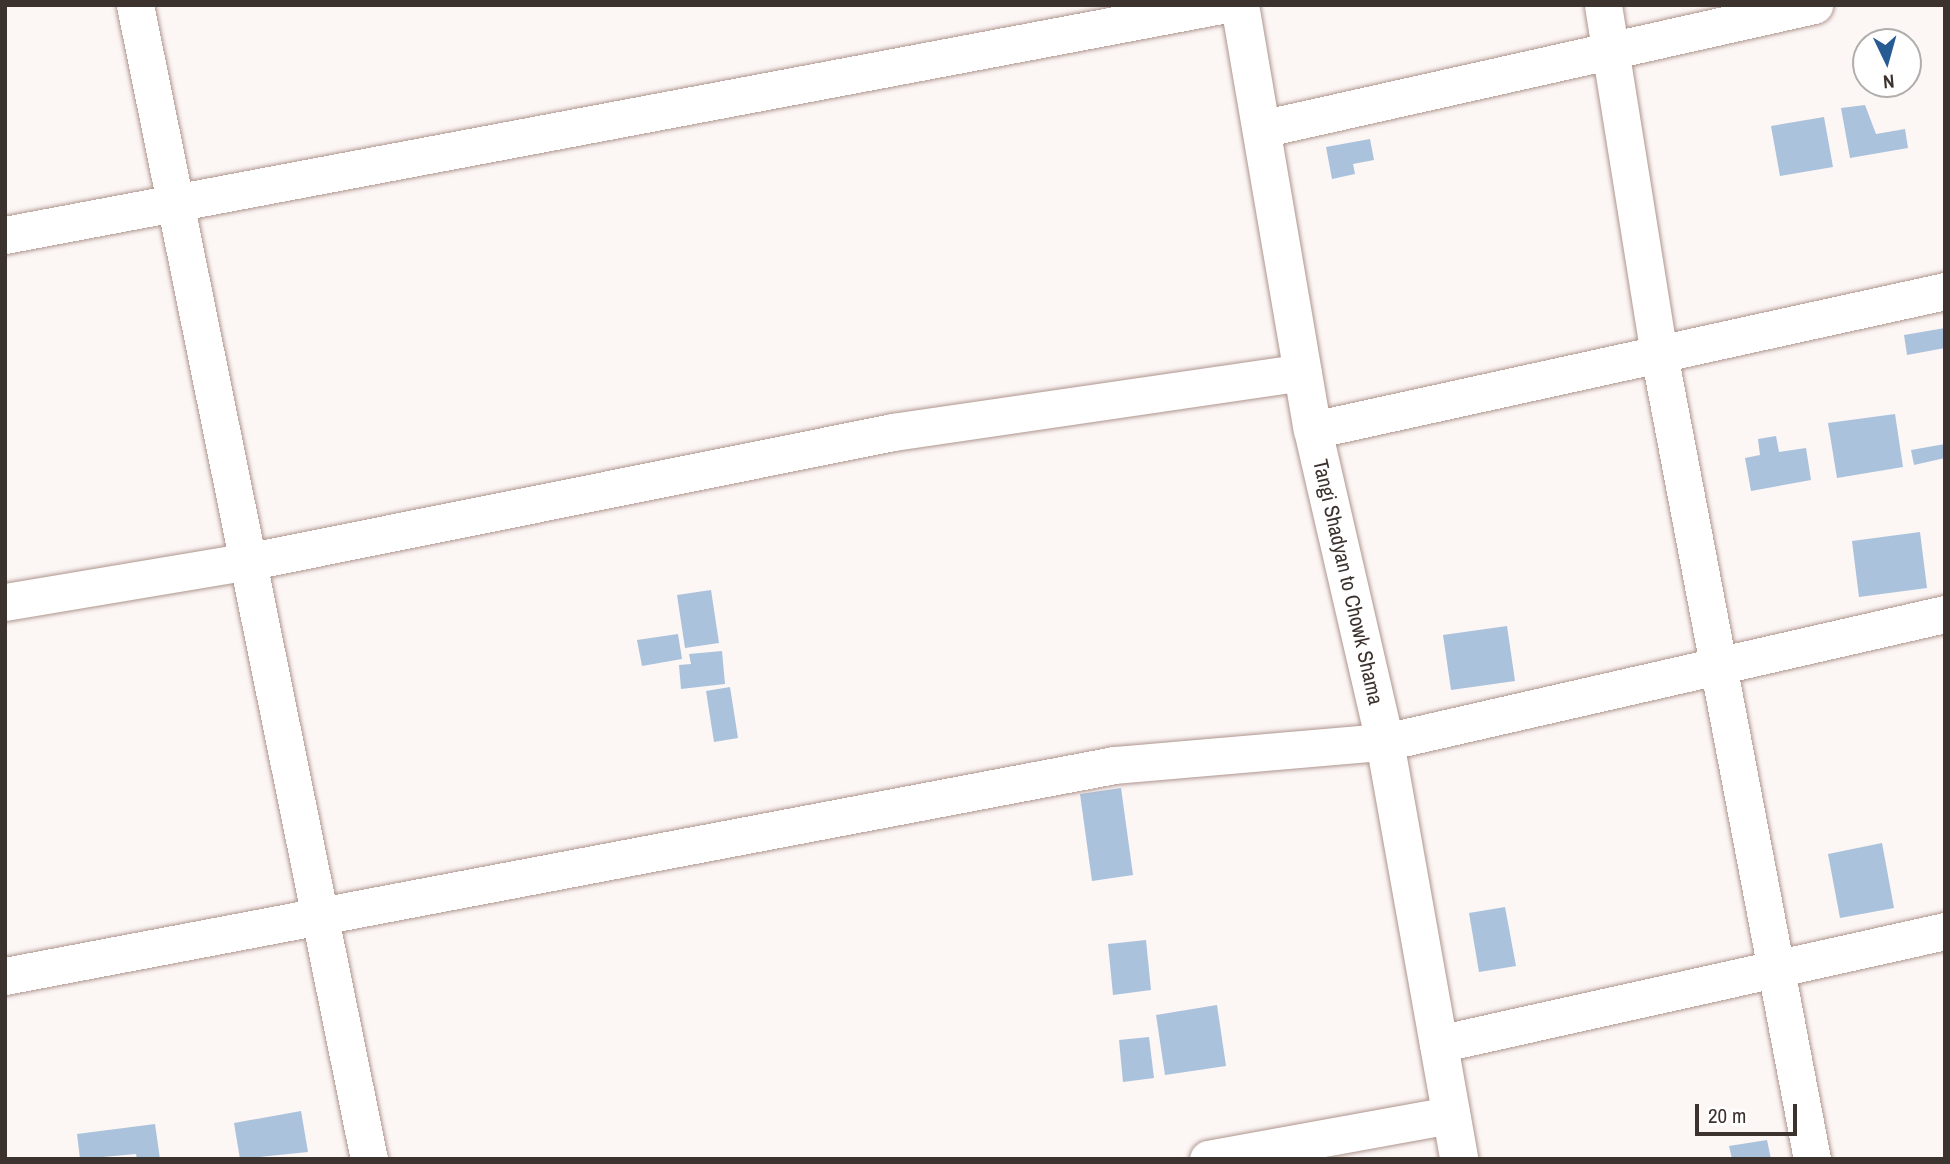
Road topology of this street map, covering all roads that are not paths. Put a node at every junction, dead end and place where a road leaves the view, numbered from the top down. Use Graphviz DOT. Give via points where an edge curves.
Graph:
graph roads {
  1 [pos="135,5"];
  2 [pos="1221,5"];
  3 [pos="1240,5"];
  4 [pos="1603,5"];
  5 [pos="1814,5"];
  6 [pos="1611,51"];
  7 [pos="1261,129"];
  8 [pos="176,203"];
  9 [pos="5,235"];
  10 [pos="1945,291"];
  11 [pos="1659,354"];
  12 [pos="1303,372"];
  13 [pos="1313,430"];
  14 [pos="251,561"];
  15 [pos="5,602"];
  16 [pos="1945,614"];
  17 [pos="1718,666"];
  18 [pos="1385,742"];
  19 [pos="323,917"];
  20 [pos="1945,931"];
  21 [pos="1776,969"];
  22 [pos="5,976"];
  23 [pos="1438,1044"];
  24 [pos="1451,1115"];
  25 [pos="1357,1145"];
  26 [pos="369,1159"];
  27 [pos="1208,1159"];
  28 [pos="1459,1159"];
  29 [pos="1812,1159"];
  1 -- 8 [label="street"];
  2 -- 8 [label="street"];
  3 -- 7 [label="main road, Tangi Shadyan to Chowk Shama"];
  4 -- 6 [label="street"];
  5 -- 6 [label="street"];
  6 -- 7 [label="street"];
  6 -- 11 [label="street"];
  7 -- 12 [label="main road, Tangi Shadyan to Chowk Shama"];
  8 -- 9 [label="street"];
  8 -- 14 [label="street"];
  10 -- 11 [label="street"];
  11 -- 13 [label="street"];
  11 -- 17 [label="street"];
  12 -- 13 [label="main road, Tangi Shadyan to Chowk Shama"];
  12 -- 14 [label="street" via="893,432"];
  13 -- 18 [label="main road, Tangi Shadyan to Chowk Shama"];
  14 -- 15 [label="street"];
  14 -- 19 [label="street"];
  16 -- 17 [label="street"];
  17 -- 18 [label="street"];
  17 -- 21 [label="street"];
  18 -- 19 [label="street" via="1114,765"];
  18 -- 23 [label="main road, Tangi Shadyan to Chowk Shama"];
  19 -- 22 [label="street"];
  19 -- 26 [label="street"];
  20 -- 21 [label="street"];
  21 -- 23 [label="street"];
  21 -- 29 [label="street"];
  23 -- 24 [label="main road, Tangi Shadyan to Chowk Shama"];
  24 -- 25 [label="street"];
  24 -- 28 [label="main road, Tangi Shadyan to Chowk Shama"];
  25 -- 27 [label="street"];
}
